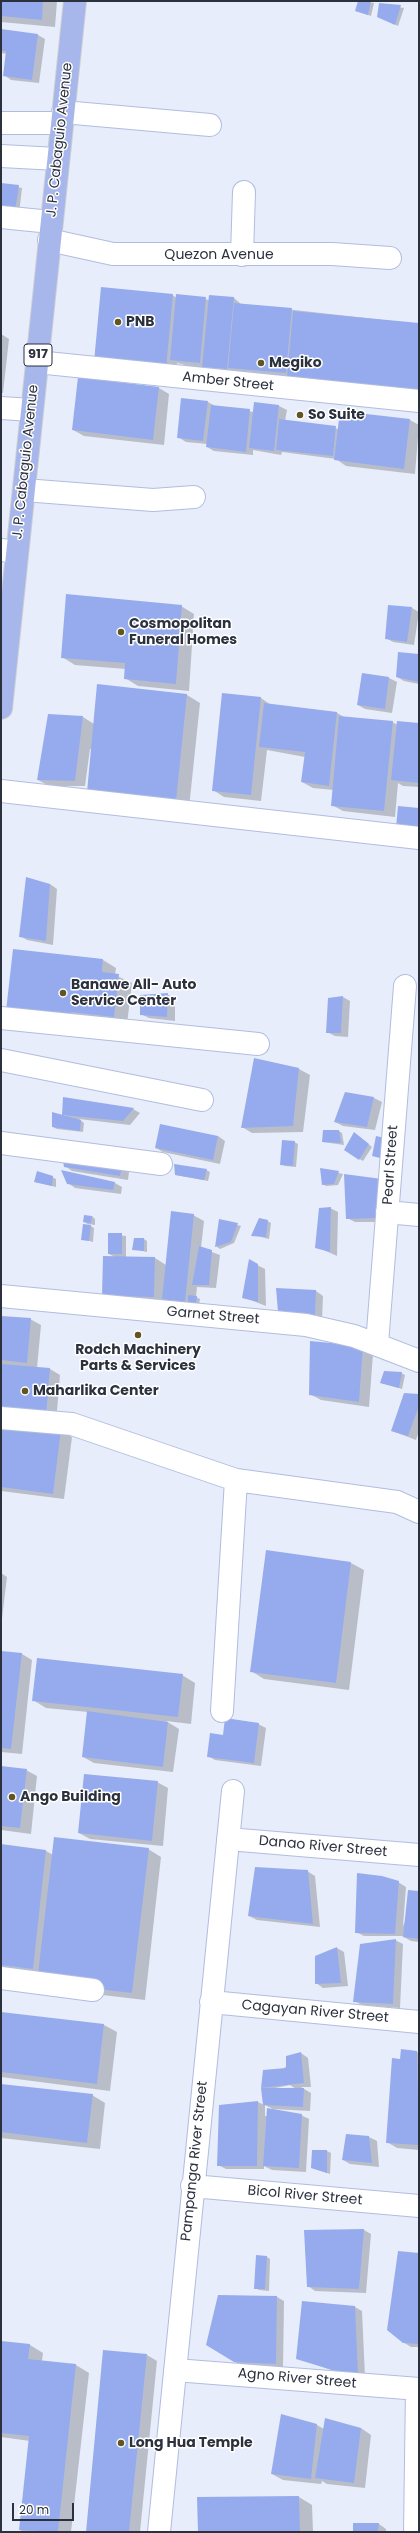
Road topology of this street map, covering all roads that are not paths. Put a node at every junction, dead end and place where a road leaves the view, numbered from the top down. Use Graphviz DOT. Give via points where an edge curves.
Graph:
graph roads {
  1 [pos="75,1"];
  2 [pos="63,117"];
  3 [pos="1,123"];
  4 [pos="210,125"];
  5 [pos="1,156"];
  6 [pos="58,159"];
  7 [pos="244,192"];
  8 [pos="1,218"];
  9 [pos="50,231"];
  10 [pos="242,255"];
  11 [pos="390,258"];
  12 [pos="37,362"];
  13 [pos="419,401"];
  14 [pos="1,408"];
  15 [pos="32,410"];
  16 [pos="24,490"];
  17 [pos="194,497"];
  18 [pos="9,551"];
  19 [pos="5,621"];
  20 [pos="1,708"];
  21 [pos="1,790"];
  22 [pos="419,838"];
  23 [pos="405,986"];
  24 [pos="1,1018"];
  25 [pos="258,1044"];
  26 [pos="1,1060"];
  27 [pos="202,1100"];
  28 [pos="1,1143"];
  29 [pos="161,1164"];
  30 [pos="387,1212"];
  31 [pos="419,1215"];
  32 [pos="1,1296"];
  33 [pos="377,1344"];
  34 [pos="419,1360"];
  35 [pos="1,1418"];
  36 [pos="236,1480"];
  37 [pos="419,1512"];
  38 [pos="222,1711"];
  39 [pos="233,1791"];
  40 [pos="228,1839"];
  41 [pos="419,1855"];
  42 [pos="1,1978"];
  43 [pos="94,1990"];
  44 [pos="211,2002"];
  45 [pos="419,2022"];
  46 [pos="192,2186"];
  47 [pos="419,2206"];
  48 [pos="175,2370"];
  49 [pos="418,2389"];
  50 [pos="159,2532"];
  51 [pos="415,2532"];
  1 -- 2 [label="main road, J. P. Cabaguio Avenue / 917"];
  2 -- 3 [label="street"];
  2 -- 4 [label="street"];
  2 -- 6 [label="main road, J. P. Cabaguio Avenue / 917"];
  5 -- 6 [label="street"];
  6 -- 9 [label="main road, J. P. Cabaguio Avenue / 917"];
  7 -- 10 [label="street"];
  8 -- 9 [label="street, Quezon Avenue"];
  9 -- 10 [label="street, Quezon Avenue" via="113,254"];
  9 -- 12 [label="main road, J. P. Cabaguio Avenue / 917"];
  10 -- 11 [label="street, Quezon Avenue" via="332,254"];
  12 -- 13 [label="street, Amber Street"];
  12 -- 15 [label="main road, J. P. Cabaguio Avenue / 917"];
  14 -- 15 [label="street"];
  15 -- 16 [label="main road, J. P. Cabaguio Avenue / 917"];
  16 -- 17 [label="street" via="153,500"];
  16 -- 18 [label="main road, J. P. Cabaguio Avenue / 917"];
  18 -- 19 [label="main road, J. P. Cabaguio Avenue / 917"];
  19 -- 20 [label="main road, J. P. Cabaguio Avenue / 917"];
  21 -- 22 [label="street"];
  23 -- 30 [label="street, Pearl Street"];
  24 -- 25 [label="street"];
  26 -- 27 [label="street"];
  28 -- 29 [label="street"];
  30 -- 31 [label="street"];
  30 -- 33 [label="street, Pearl Street"];
  32 -- 33 [label="street, Garnet Street" via="306,1325"];
  33 -- 34 [label="street, Garnet Street"];
  35 -- 36 [label="street" via="72,1424"];
  36 -- 37 [label="street" via="397,1502"];
  36 -- 38 [label="street"];
  39 -- 40 [label="street, Pampanga River Street"];
  40 -- 41 [label="street, Danao River Street"];
  40 -- 44 [label="street, Pampanga River Street"];
  42 -- 43 [label="street"];
  44 -- 45 [label="street, Cagayan River Street"];
  44 -- 46 [label="street, Pampanga River Street"];
  46 -- 47 [label="street, Bicol River Street"];
  46 -- 48 [label="street, Pampanga River Street"];
  48 -- 49 [label="street, Agno River Street"];
  48 -- 50 [label="street, Pampanga River Street"];
  49 -- 51 [label="street"];
}
